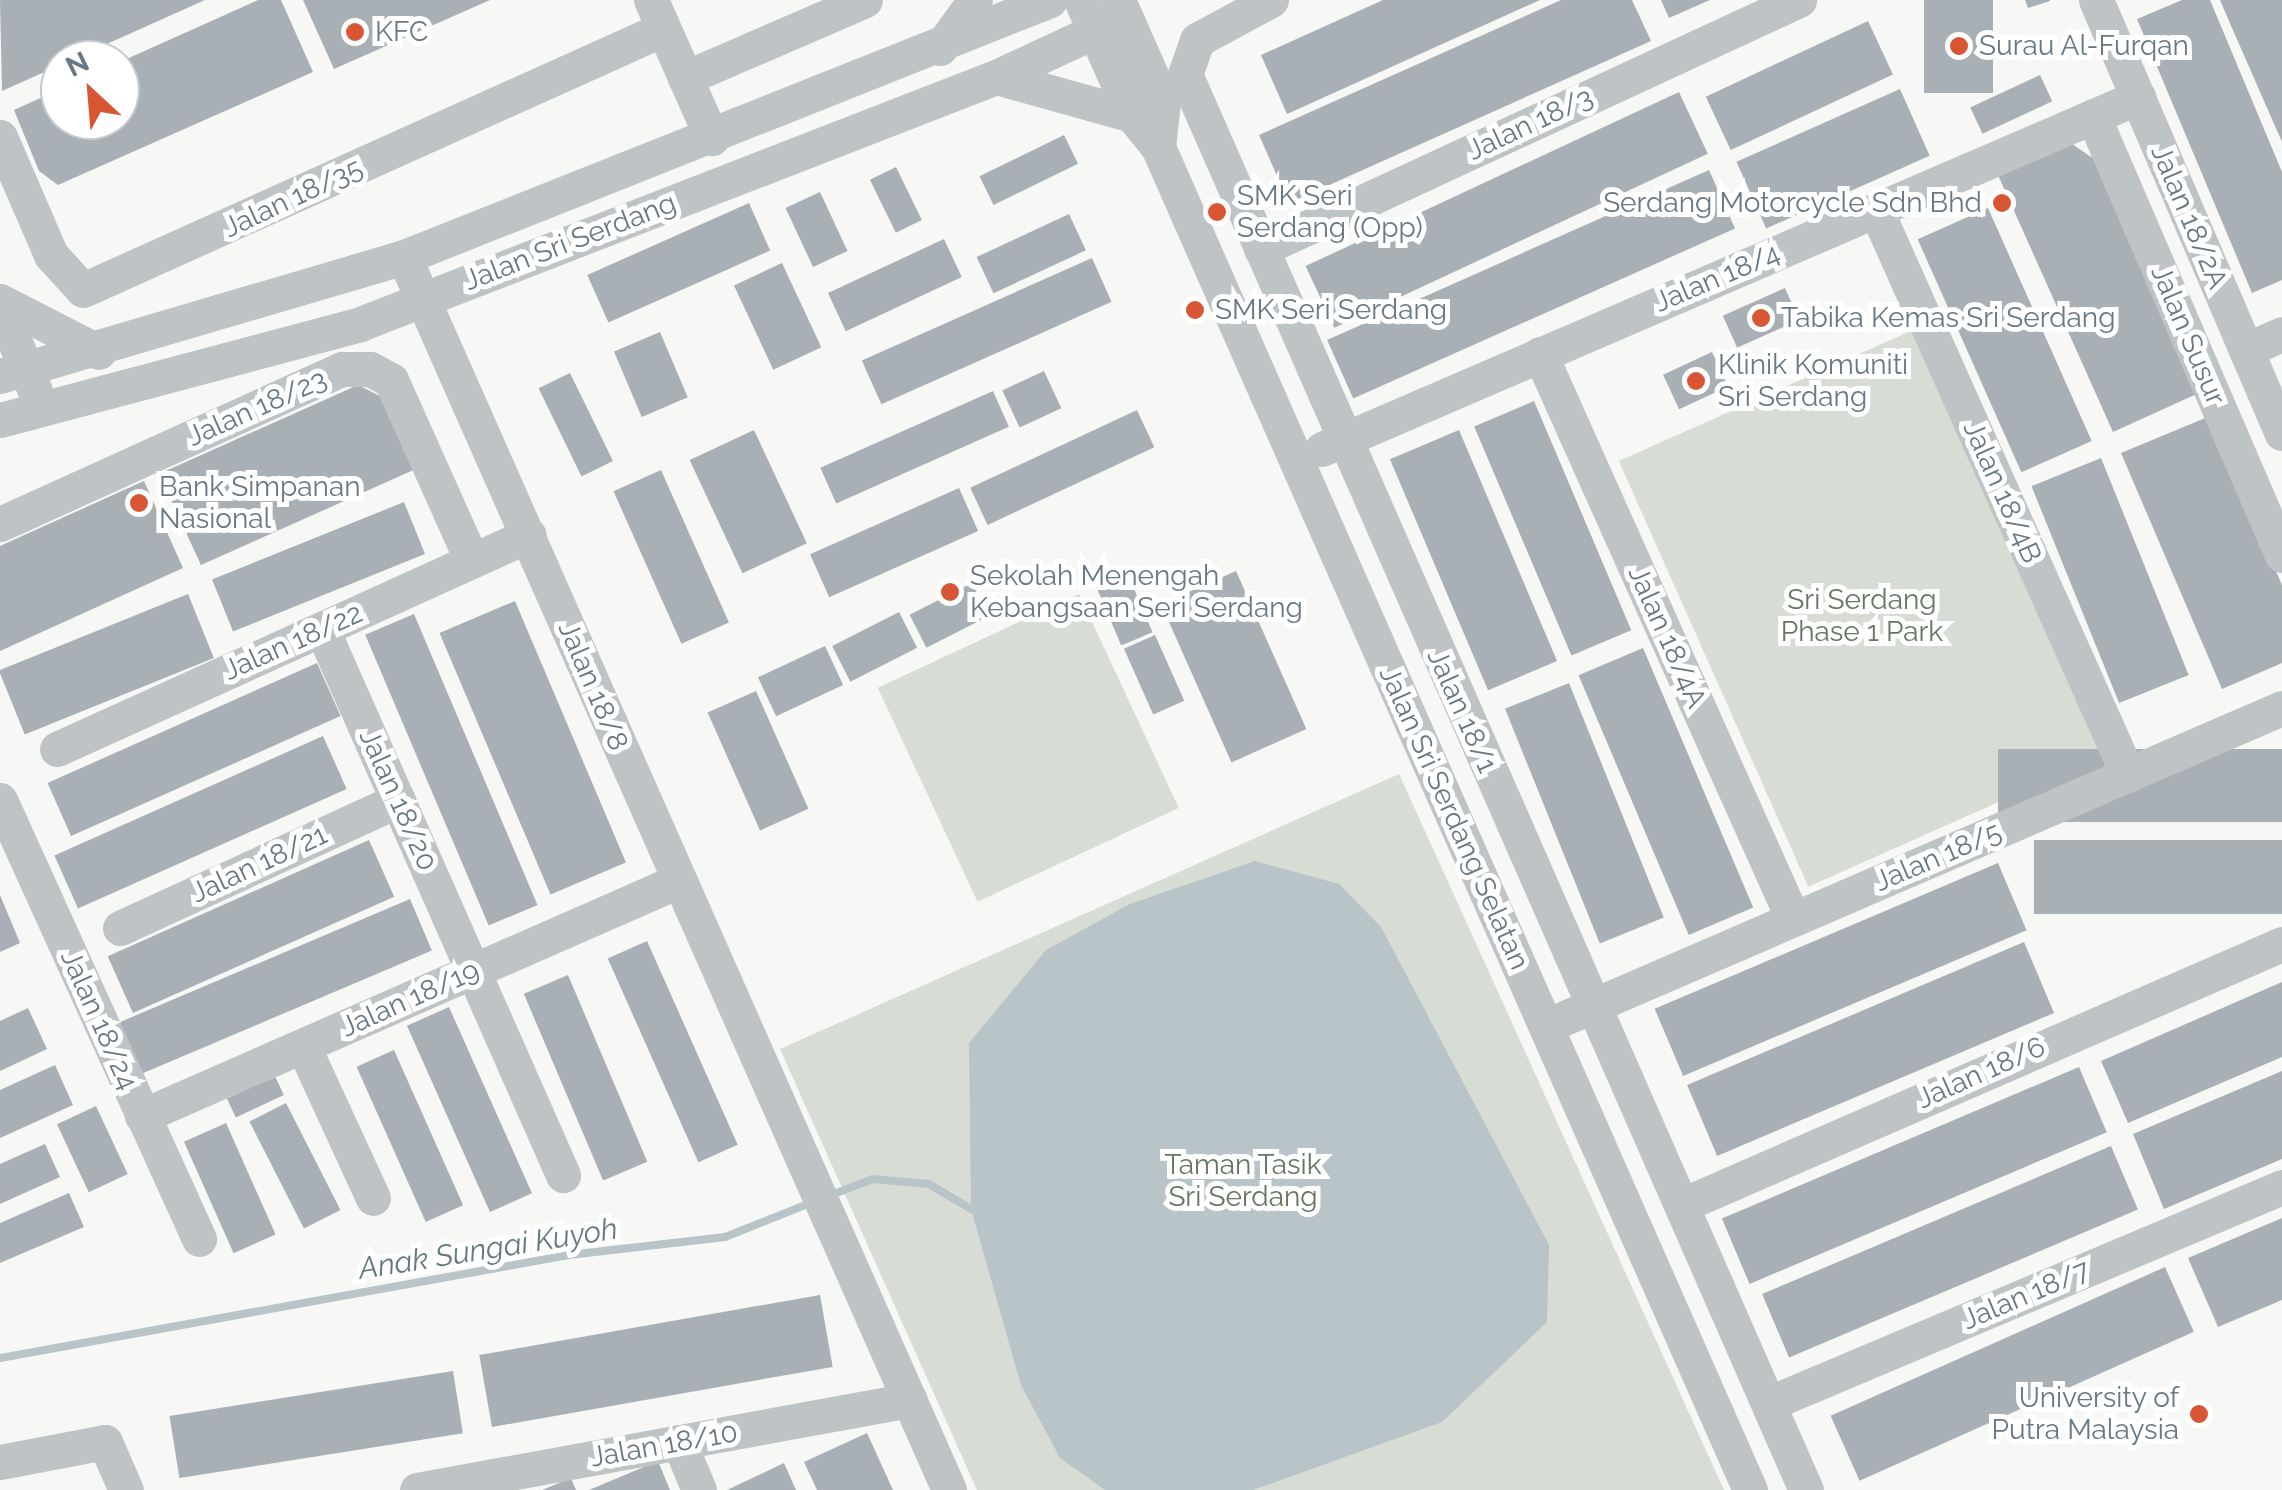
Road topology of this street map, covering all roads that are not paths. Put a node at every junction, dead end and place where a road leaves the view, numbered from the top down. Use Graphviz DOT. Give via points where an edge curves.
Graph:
graph roads {
  1 [pos="866,0"];
  2 [pos="975,0"];
  3 [pos="1050,0"];
  4 [pos="1271,0"];
  5 [pos="1799,0"];
  6 [pos="2096,0"];
  7 [pos="1104,12"];
  8 [pos="657,15"];
  9 [pos="940,49"];
  10 [pos="996,77"];
  11 [pos="685,78"];
  12 [pos="2138,97"];
  13 [pos="1132,115"];
  14 [pos="2094,116"];
  15 [pos="0,138"];
  16 [pos="712,138"];
  17 [pos="1158,147"];
  18 [pos="1876,210"];
  19 [pos="1260,249"];
  20 [pos="404,257"];
  21 [pos="480,278"];
  22 [pos="424,298"];
  23 [pos="0,303"];
  24 [pos="360,324"];
  25 [pos="2282,334"];
  26 [pos="445,344"];
  27 [pos="2246,350"];
  28 [pos="99,352"];
  29 [pos="1540,354"];
  30 [pos="14,374"];
  31 [pos="43,415"];
  32 [pos="0,420"];
  33 [pos="2282,433"];
  34 [pos="1342,440"];
  35 [pos="1296,460"];
  36 [pos="0,524"];
  37 [pos="529,536"];
  38 [pos="2282,554"];
  39 [pos="472,560"];
  40 [pos="322,629"];
  41 [pos="2282,708"];
  42 [pos="57,749"];
  43 [pos="2128,775"];
  44 [pos="398,800"];
  45 [pos="3,815"];
  46 [pos="678,882"];
  47 [pos="1793,919"];
  48 [pos="120,928"];
  49 [pos="2282,944"];
  50 [pos="474,970"];
  51 [pos="1594,1006"];
  52 [pos="1546,1026"];
  53 [pos="304,1048"];
  54 [pos="142,1116"];
  55 [pos="563,1175"];
  56 [pos="2282,1188"];
  57 [pos="373,1198"];
  58 [pos="1682,1205"];
  59 [pos="199,1239"];
  60 [pos="910,1400"];
  61 [pos="1770,1402"];
  62 [pos="679,1442"];
  63 [pos="0,1462"];
  64 [pos="454,1487"];
  65 [pos="126,1490"];
  66 [pos="418,1490"];
  67 [pos="699,1490"];
  68 [pos="949,1490"];
  69 [pos="1750,1490"];
  70 [pos="1806,1490"];
  1 -- 11 [label="street"];
  2 -- 9 [label="street"];
  3 -- 9 [label="street, Jalan Sri Serdang"];
  4 -- 19 [label="street, Jalan 18/1" via="1197,40 1186,74"];
  5 -- 19 [label="street, Jalan 18/3"];
  6 -- 12 [label="street, Jalan 18/2A"];
  7 -- 10 [label="street, Jalan Sri Serdang"];
  7 -- 13 [label="street, Jalan Sri Serdang Selatan"];
  7 -- 17 [label="street, Jalan Sri Serdang Selatan" via="1162,102"];
  8 -- 11 [label="street"];
  8 -- 15 [label="street, Jalan 18/35" via="84,290 51,255"];
  9 -- 16 [label="street, Jalan Sri Serdang"];
  10 -- 13 [label="street"];
  10 -- 21 [label="street, Jalan Sri Serdang"];
  11 -- 16 [label="street"];
  12 -- 14 [label="street, Jalan 18/4"];
  12 -- 27 [label="street, Jalan 18/2A"];
  13 -- 17 [label="street, Jalan Sri Serdang Selatan"];
  14 -- 18 [label="street, Jalan 18/4"];
  14 -- 38 [label="street, Jalan Susur"];
  16 -- 20 [label="street, Jalan Sri Serdang"];
  17 -- 35 [label="street, Jalan Sri Serdang Selatan"];
  18 -- 29 [label="street, Jalan 18/4"];
  18 -- 43 [label="street, Jalan 18/4B"];
  19 -- 34 [label="street, Jalan 18/1"];
  20 -- 22 [label="street, Jalan 18/8"];
  20 -- 28 [label="street, Jalan Sri Serdang"];
  21 -- 22 [label="street, Jalan Sri Serdang"];
  21 -- 26 [label="street"];
  22 -- 24 [label="street, Jalan Sri Serdang"];
  22 -- 26 [label="street, Jalan 18/8"];
  23 -- 28 [label="street"];
  23 -- 30 [label="street"];
  24 -- 26 [label="street"];
  24 -- 31 [label="street, Jalan Sri Serdang"];
  25 -- 27 [label="street"];
  26 -- 37 [label="street, Jalan 18/8"];
  27 -- 33 [label="street, Jalan 18/2A"];
  28 -- 30 [label="street, Jalan Sri Serdang"];
  29 -- 34 [label="street, Jalan 18/4"];
  29 -- 47 [label="street, Jalan 18/4A"];
  30 -- 31 [label="street"];
  31 -- 32 [label="street, Jalan Sri Serdang"];
  34 -- 35 [label="street, Jalan 18/4"];
  34 -- 51 [label="street, Jalan 18/1"];
  35 -- 52 [label="street, Jalan Sri Serdang Selatan"];
  36 -- 39 [label="street, Jalan 18/23" via="342,370 370,369 392,380"];
  37 -- 39 [label="street, Jalan 18/22"];
  37 -- 46 [label="street, Jalan 18/8"];
  39 -- 40 [label="street, Jalan 18/22"];
  40 -- 42 [label="street, Jalan 18/22"];
  40 -- 44 [label="street, Jalan 18/20"];
  41 -- 43 [label="street, Jalan 18/5"];
  43 -- 47 [label="street, Jalan 18/5"];
  44 -- 48 [label="street, Jalan 18/21"];
  44 -- 50 [label="street, Jalan 18/20"];
  45 -- 54 [label="street, Jalan 18/24"];
  46 -- 50 [label="street, Jalan 18/19"];
  46 -- 60 [label="street, Jalan 18/8"];
  47 -- 51 [label="street, Jalan 18/5"];
  49 -- 58 [label="street, Jalan 18/6"];
  50 -- 53 [label="street, Jalan 18/19"];
  50 -- 55 [label="street, Jalan 18/20"];
  51 -- 52 [label="street, Jalan 18/5"];
  51 -- 58 [label="street, Jalan 18/1"];
  52 -- 69 [label="street, Jalan Sri Serdang Selatan"];
  53 -- 54 [label="street, Jalan 18/19"];
  53 -- 57 [label="street"];
  54 -- 59 [label="street, Jalan 18/24"];
  56 -- 61 [label="street, Jalan 18/7"];
  58 -- 61 [label="street, Jalan 18/1"];
  60 -- 62 [label="street, Jalan 18/10"];
  60 -- 68 [label="street, Jalan 18/8"];
  61 -- 70 [label="street, Jalan 18/1"];
  62 -- 64 [label="street, Jalan 18/10"];
  62 -- 67 [label="street"];
  63 -- 65 [label="street" via="105,1442"];
  64 -- 66 [label="street, Jalan 18/10"];
}
